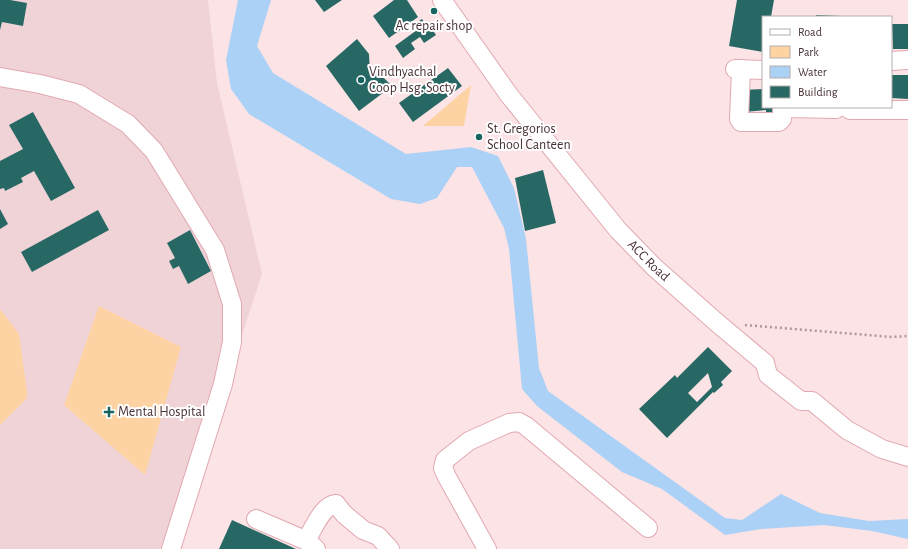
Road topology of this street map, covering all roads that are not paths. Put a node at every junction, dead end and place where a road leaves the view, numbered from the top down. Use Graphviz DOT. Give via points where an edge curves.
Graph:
graph roads {
  1 [pos="442,0"];
  2 [pos="908,60"];
  3 [pos="892,61"];
  4 [pos="762,70"];
  5 [pos="0,77"];
  6 [pos="785,108"];
  7 [pos="785,108"];
  8 [pos="841,108"];
  9 [pos="908,110"];
  10 [pos="908,458"];
  11 [pos="256,519"];
  12 [pos="648,528"];
  13 [pos="312,545"];
  14 [pos="171,549"];
  15 [pos="390,549"];
  16 [pos="487,549"];
  1 -- 10 [label="street, ACC Road" via="509,94 618,230 654,267 765,363 768,375 801,401 812,401 847,430 882,449"];
  2 -- 3 [label="street"];
  4 -- 6 [label="street" via="738,69 740,122 779,122"];
  5 -- 14 [label="street" via="79,94 128,124 154,151 215,250 232,304 232,342 223,384"];
  7 -- 8 [label="street"];
  8 -- 9 [label="street"];
  11 -- 13 [label="street"];
  12 -- 16 [label="street" via="526,426 519,422 509,423 469,441 445,460 443,468"];
  13 -- 15 [label="street" via="308,537 324,510 331,504 336,504 363,530 378,536"];
}
